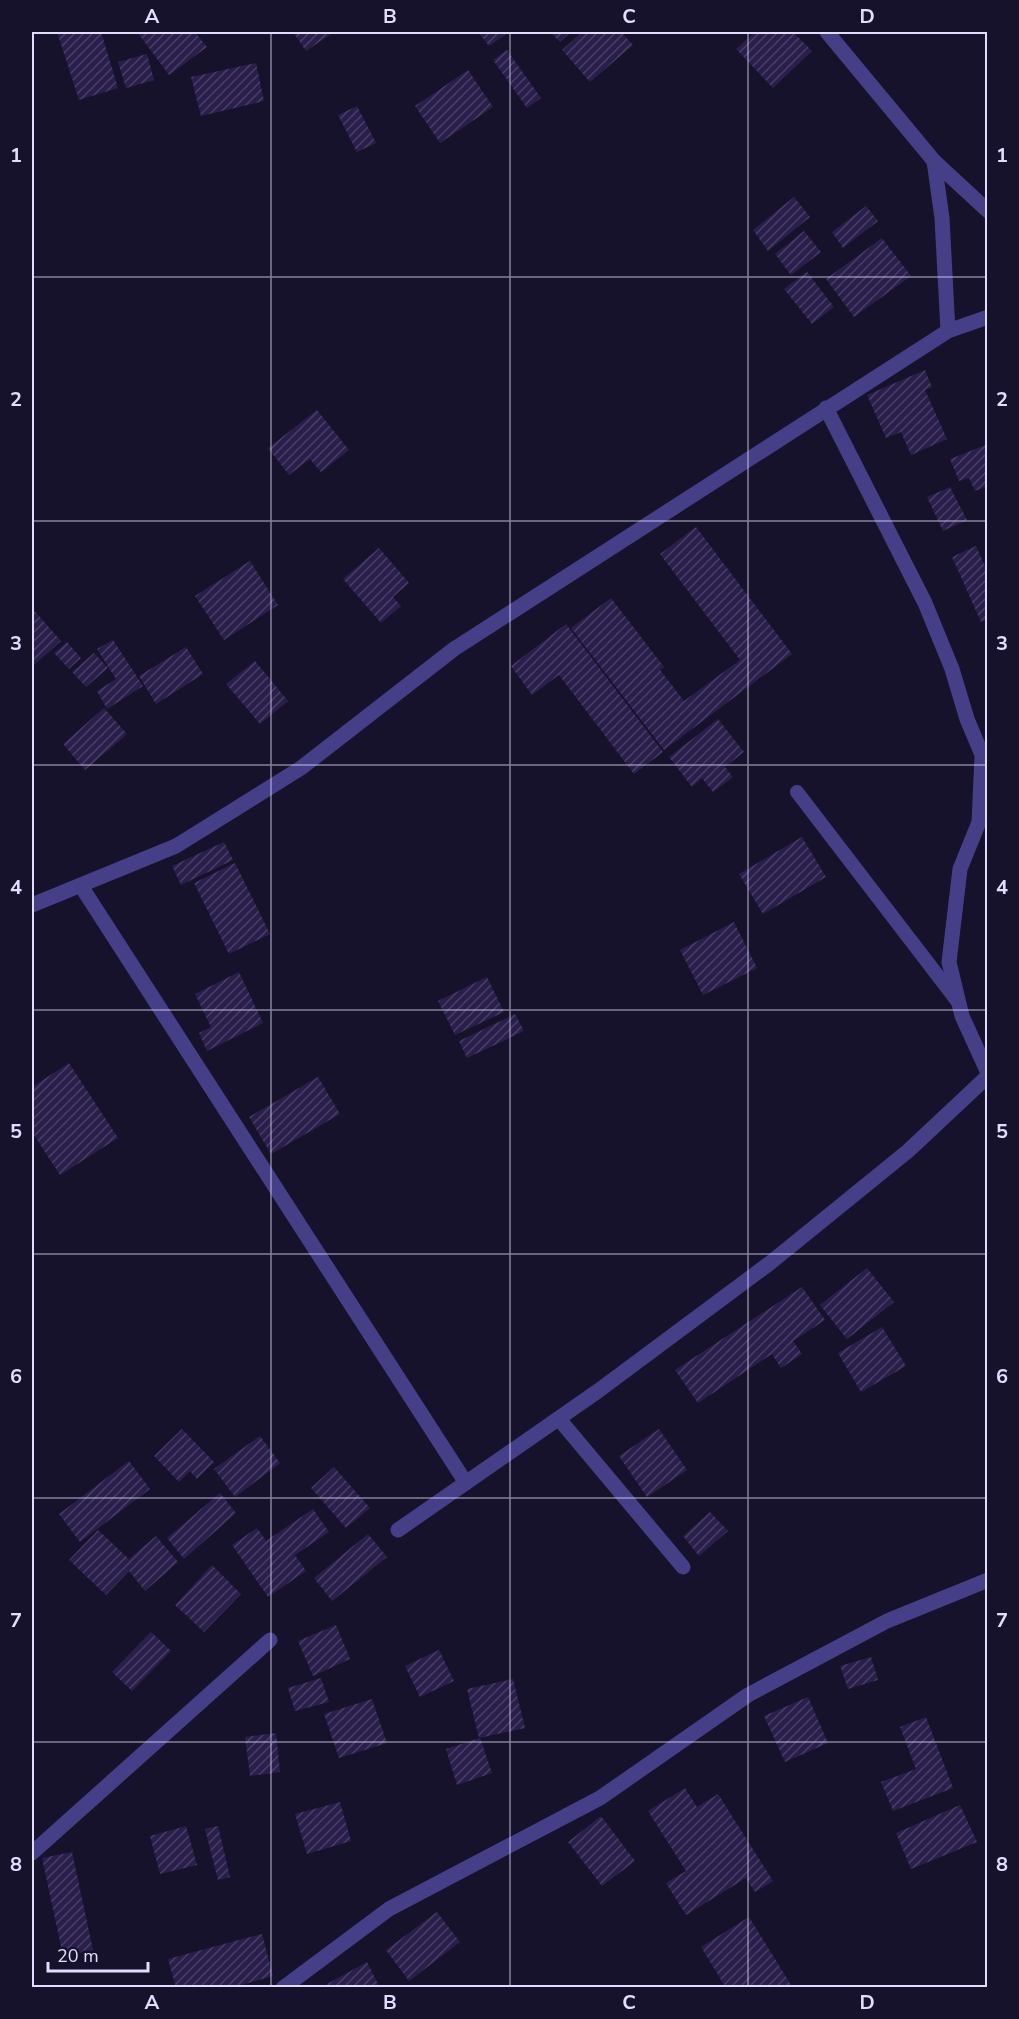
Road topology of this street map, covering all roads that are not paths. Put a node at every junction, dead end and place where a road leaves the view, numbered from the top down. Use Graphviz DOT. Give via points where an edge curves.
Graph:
graph roads {
  1 [pos="827,32"];
  2 [pos="934,161"];
  3 [pos="987,212"];
  4 [pos="987,317"];
  5 [pos="948,331"];
  6 [pos="826,408"];
  7 [pos="985,762"];
  8 [pos="797,792"];
  9 [pos="81,886"];
  10 [pos="32,905"];
  11 [pos="959,1003"];
  12 [pos="987,1074"];
  13 [pos="559,1419"];
  14 [pos="466,1483"];
  15 [pos="398,1530"];
  16 [pos="683,1567"];
  17 [pos="987,1580"];
  18 [pos="270,1640"];
  19 [pos="32,1853"];
  20 [pos="283,1988"];
  1 -- 2 [label="street"];
  2 -- 3 [label="street"];
  2 -- 5 [label="street" via="942,218"];
  4 -- 5 [label="street"];
  5 -- 6 [label="street"];
  6 -- 7 [label="street" via="925,603"];
  6 -- 9 [label="street" via="454,649 301,768 176,846"];
  7 -- 11 [label="street" via="979,822 960,869 952,922 949,962"];
  8 -- 11 [label="lane"];
  9 -- 10 [label="street"];
  9 -- 14 [label="street"];
  11 -- 12 [label="street"];
  12 -- 13 [label="street" via="908,1151 770,1263"];
  13 -- 14 [label="street"];
  13 -- 16 [label="street"];
  14 -- 15 [label="street"];
  17 -- 20 [label="street" via="887,1621 748,1695 600,1798 389,1909"];
  18 -- 19 [label="street"];
}
